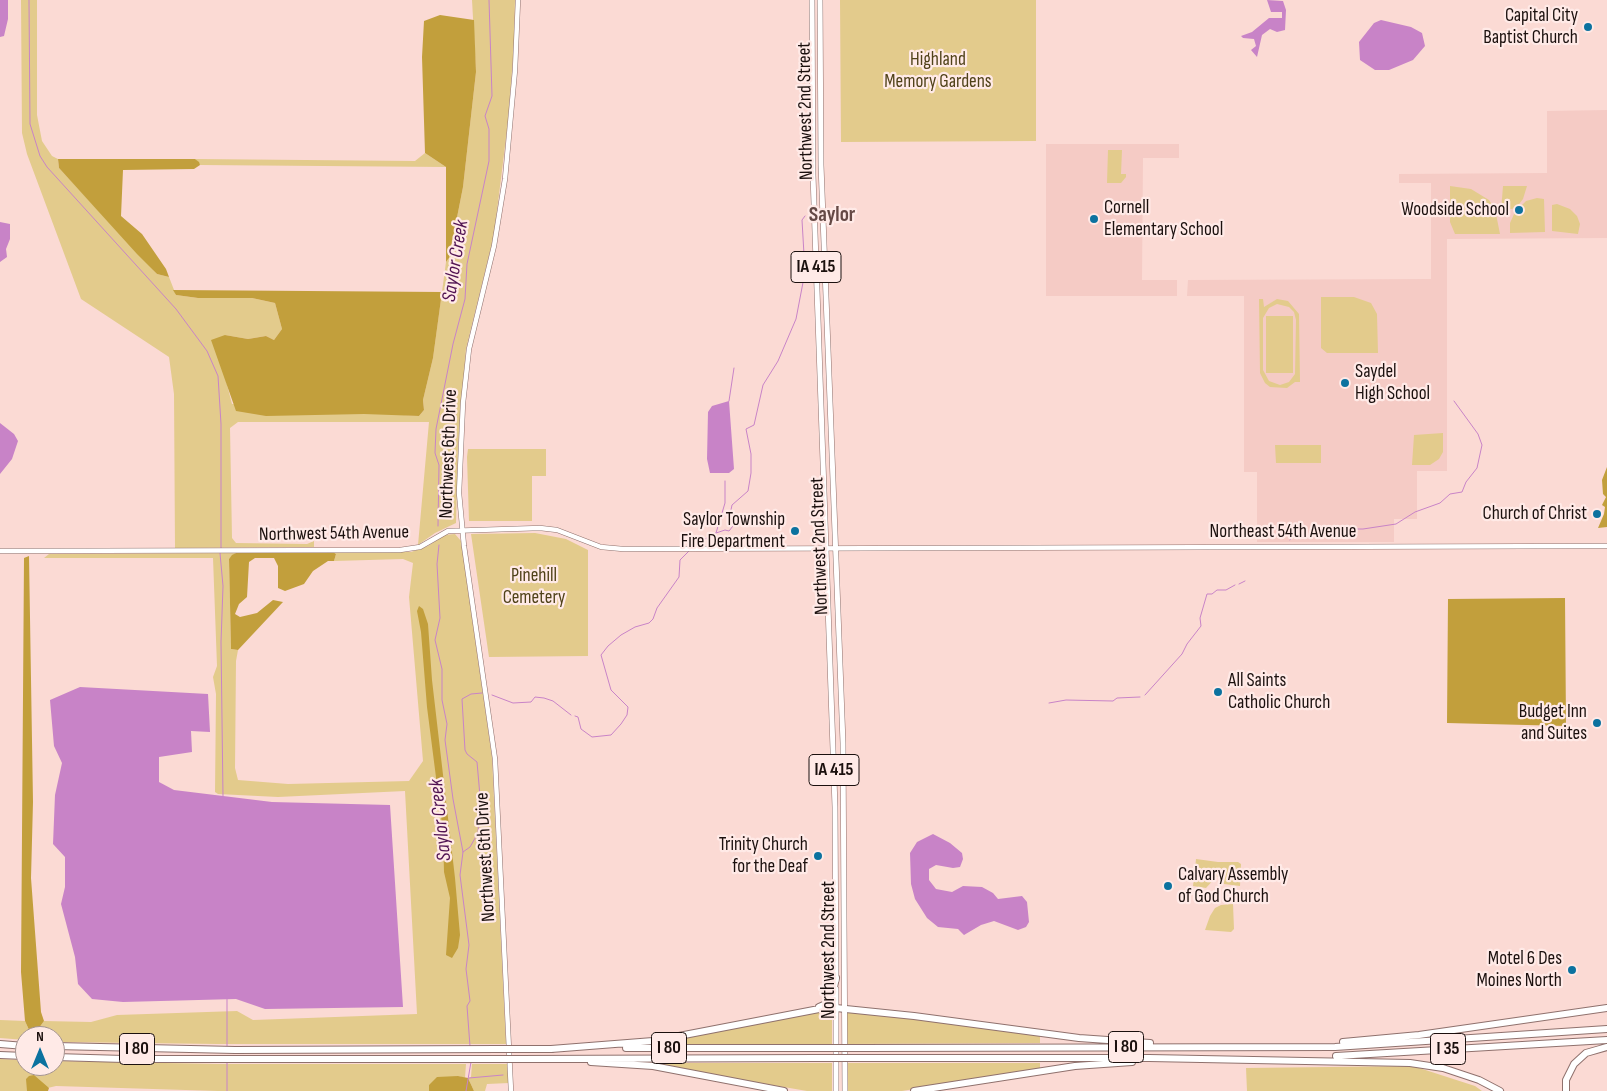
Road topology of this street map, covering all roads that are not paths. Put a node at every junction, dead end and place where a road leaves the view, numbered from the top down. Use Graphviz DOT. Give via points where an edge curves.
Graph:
graph roads {
  1 [pos="518,0"];
  2 [pos="812,0"];
  3 [pos="820,0"];
  4 [pos="462,529"];
  5 [pos="1607,546"];
  6 [pos="960,547"];
  7 [pos="826,548"];
  8 [pos="834,548"];
  9 [pos="0,551"];
  10 [pos="836,978"];
  11 [pos="836,1008"];
  12 [pos="844,1008"];
  13 [pos="1607,1008"];
  14 [pos="809,1011"];
  15 [pos="1607,1029"];
  16 [pos="1607,1040"];
  17 [pos="0,1044"];
  18 [pos="15,1045"];
  19 [pos="65,1046"];
  20 [pos="1202,1046"];
  21 [pos="1289,1046"];
  22 [pos="1607,1047"];
  23 [pos="550,1049"];
  24 [pos="0,1055"];
  25 [pos="15,1056"];
  26 [pos="65,1057"];
  27 [pos="1051,1058"];
  28 [pos="1203,1058"];
  29 [pos="548,1059"];
  30 [pos="1290,1059"];
  31 [pos="511,1091"];
  32 [pos="784,1091"];
  33 [pos="836,1091"];
  34 [pos="845,1091"];
  35 [pos="914,1091"];
  36 [pos="1500,1091"];
  37 [pos="1566,1091"];
  1 -- 4 [label="main road, Northwest 6th Drive" via="516,70 504,187 494,246 469,349 463,403 459,493"];
  2 -- 7 [label="main road, Northwest 2nd Street / IA 415" via="813,175"];
  3 -- 8 [label="main road, Northwest 2nd Street / IA 415" via="821,165"];
  4 -- 7 [label="main road, Northwest 54th Avenue" via="552,528 593,545 610,548"];
  4 -- 9 [label="main road, Northwest 54th Avenue" via="442,533 412,549"];
  4 -- 31 [label="main road, Northwest 6th Drive" via="495,759"];
  5 -- 6 [label="main road, Northeast 54th Avenue"];
  6 -- 8 [label="main road, Northwest 54th Avenue"];
  7 -- 8 [label="main road, Northwest 54th Avenue"];
  7 -- 10 [label="main road, Northwest 2nd Street / IA 415" via="835,812"];
  8 -- 12 [label="main road, Northwest 2nd Street / IA 415" via="843,752"];
  10 -- 11 [label="main road, Northwest 2nd Street / IA 415"];
  10 -- 14 [label="highway" via="829,1001"];
  11 -- 12 [label="highway"];
  11 -- 14 [label="highway"];
  11 -- 33 [label="main road, Northwest 2nd Street / IA 415"];
  12 -- 20 [label="highway" via="1051,1035"];
  12 -- 34 [label="main road, Northwest 2nd Street / IA 415"];
  13 -- 21 [label="highway" via="1400,1038"];
  14 -- 23 [label="highway" via="652,1041"];
  15 -- 21 [label="highway, I 80" via="1396,1044"];
  16 -- 30 [label="highway, I 35"];
  17 -- 18 [label="highway"];
  19 -- 23 [label="highway, I 80, bridge" via="218,1050"];
  20 -- 21 [label="highway, I 80"];
  20 -- 23 [label="highway, I 80, bridge"];
  22 -- 37 [label="highway" via="1586,1053 1574,1064 1566,1080"];
  24 -- 25 [label="highway"];
  26 -- 29 [label="highway, I 80, bridge"];
  27 -- 28 [label="highway, I 35"];
  27 -- 29 [label="highway, I 80, bridge"];
  28 -- 30 [label="highway, I 35"];
  28 -- 35 [label="highway" via="1095,1063"];
  29 -- 32 [label="highway" via="653,1066"];
  30 -- 36 [label="highway" via="1431,1065"];
}
